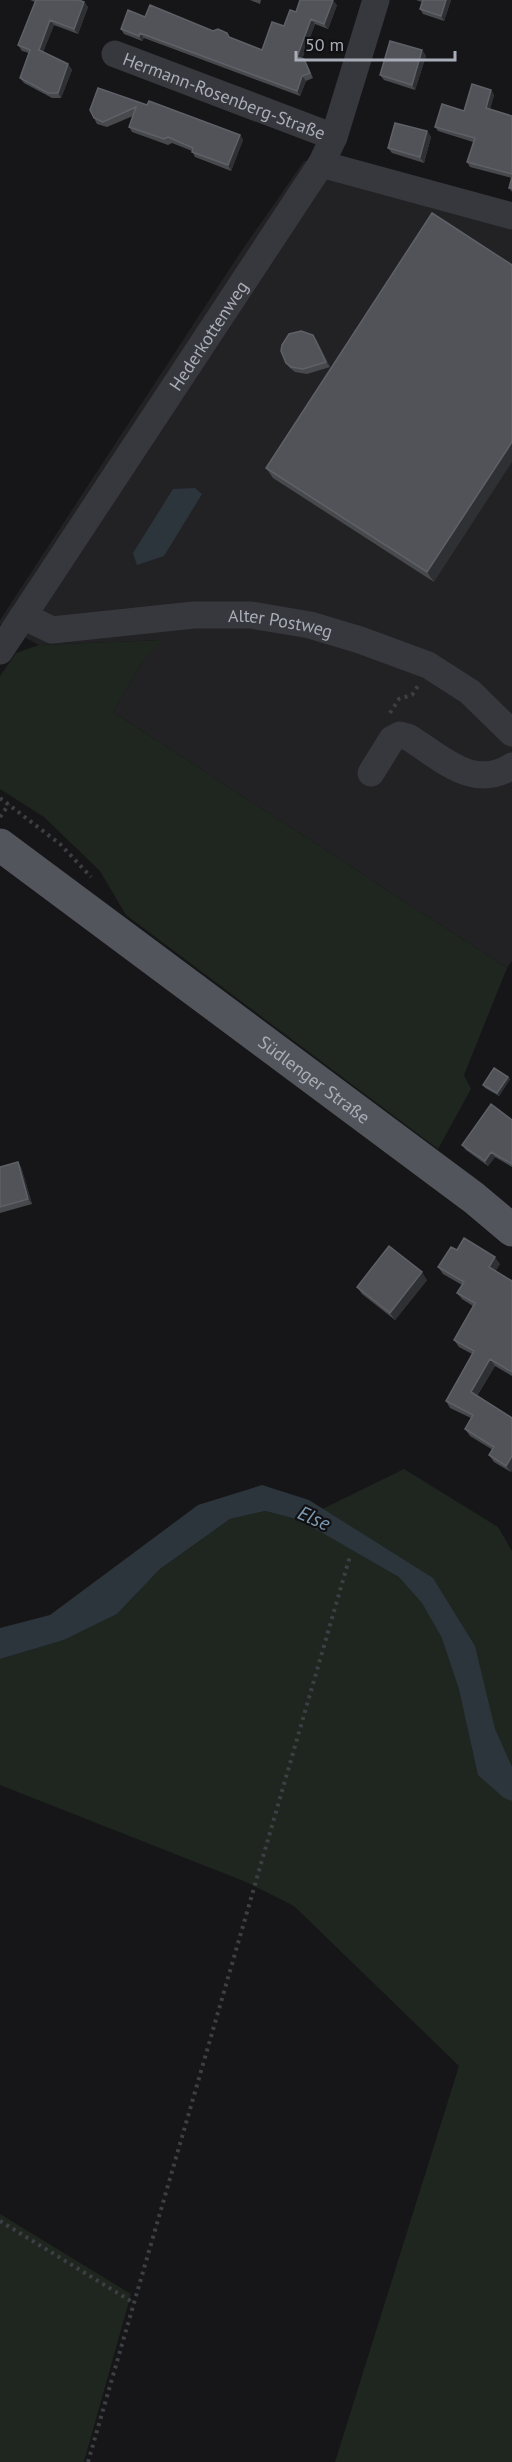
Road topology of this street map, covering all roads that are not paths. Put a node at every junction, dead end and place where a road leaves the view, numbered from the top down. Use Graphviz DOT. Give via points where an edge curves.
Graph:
graph roads {
  1 [pos="376,0"];
  2 [pos="115,54"];
  3 [pos="334,137"];
  4 [pos="321,164"];
  5 [pos="512,216"];
  6 [pos="23,616"];
  7 [pos="0,651"];
  8 [pos="512,733"];
  9 [pos="512,766"];
  10 [pos="370,773"];
  11 [pos="3,814"];
  12 [pos="0,845"];
  13 [pos="116,930"];
  14 [pos="512,1230"];
  1 -- 3 [label="street, Hederkottenweg"];
  2 -- 3 [label="street, Hermann-Rosenberg-Straße"];
  3 -- 4 [label="street, Hederkottenweg"];
  4 -- 5 [label="street"];
  4 -- 6 [label="street, Hederkottenweg"];
  6 -- 7 [label="street, Hederkottenweg"];
  6 -- 8 [label="street, Alter Postweg" via="52,630 194,615 251,615 310,625 428,665 470,692"];
  9 -- 10 [label="street" via="484,778 469,774 399,735"];
  11 -- 13 [label="main road, Südlenger Straße"];
  12 -- 13 [label="main road, Südlenger Straße"];
  13 -- 14 [label="main road, Südlenger Straße"];
}
